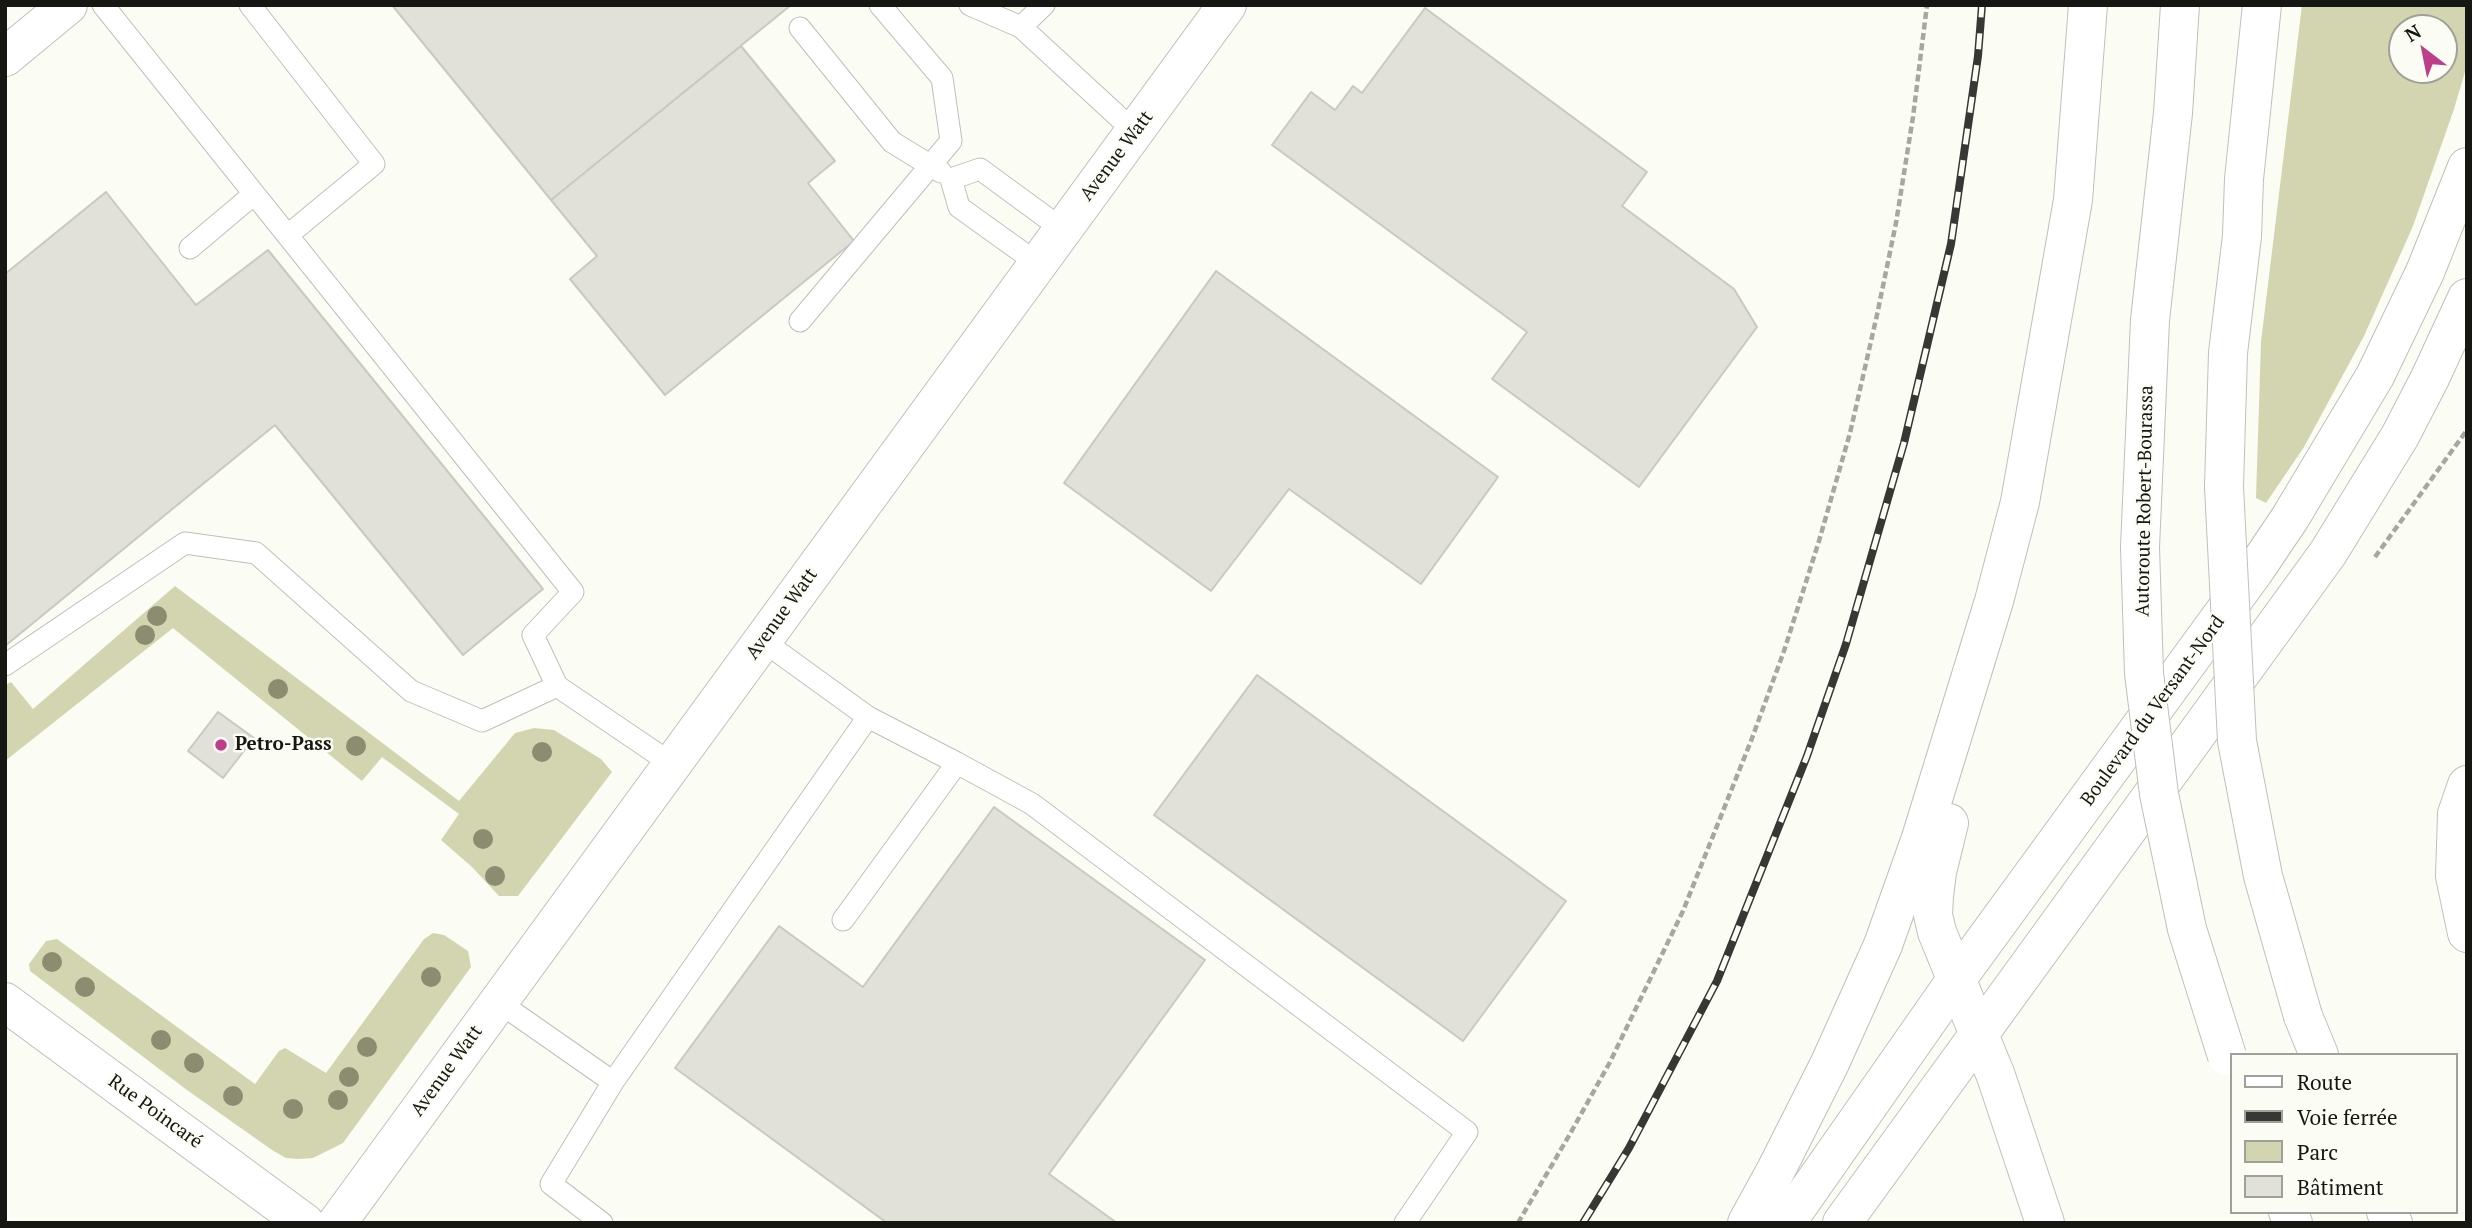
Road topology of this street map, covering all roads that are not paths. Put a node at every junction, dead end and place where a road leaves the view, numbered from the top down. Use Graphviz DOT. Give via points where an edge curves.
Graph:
graph roads {
  1 [pos="68,5"];
  2 [pos="103,5"];
  3 [pos="880,5"];
  4 [pos="970,5"];
  5 [pos="1044,5"];
  6 [pos="1227,5"];
  7 [pos="2088,5"];
  8 [pos="2180,5"];
  9 [pos="2262,5"];
  10 [pos="258,8"];
  11 [pos="1021,27"];
  12 [pos="800,28"];
  13 [pos="5,57"];
  14 [pos="1135,132"];
  15 [pos="931,165"];
  16 [pos="2467,167"];
  17 [pos="951,179"];
  18 [pos="254,194"];
  19 [pos="1062,229"];
  20 [pos="288,235"];
  21 [pos="190,248"];
  22 [pos="1037,263"];
  23 [pos="2467,298"];
  24 [pos="800,321"];
  25 [pos="1994,601"];
  26 [pos="763,640"];
  27 [pos="5,665"];
  28 [pos="556,686"];
  29 [pos="868,717"];
  30 [pos="957,763"];
  31 [pos="673,764"];
  32 [pos="2462,800"];
  33 [pos="843,919"];
  34 [pos="2467,933"];
  35 [pos="1956,980"];
  36 [pos="497,1001"];
  37 [pos="5,1002"];
  38 [pos="1980,1035"];
  39 [pos="2318,1053"];
  40 [pos="2230,1064"];
  41 [pos="614,1082"];
  42 [pos="305,1223"];
  43 [pos="337,1223"];
  44 [pos="602,1223"];
  45 [pos="1405,1223"];
  46 [pos="1747,1223"];
  47 [pos="1786,1223"];
  48 [pos="1842,1223"];
  49 [pos="2045,1223"];
  1 -- 13 [label="main road"];
  2 -- 18 [label="lane"];
  3 -- 15 [label="lane" via="942,78 951,141"];
  4 -- 11 [label="lane"];
  5 -- 11 [label="lane"];
  6 -- 14 [label="main road, Avenue Watt"];
  7 -- 25 [label="main road" via="2073,200 2020,502"];
  8 -- 40 [label="main road, Autoroute Robert-Bourassa, bridge" via="2150,320 2140,547 2144,673 2159,794 2187,929"];
  9 -- 39 [label="main road, bridge" via="2228,353 2224,486 2237,741 2263,876 2302,1016"];
  10 -- 20 [label="lane" via="374,164"];
  11 -- 14 [label="lane"];
  12 -- 15 [label="lane" via="892,142"];
  14 -- 19 [label="main road, Avenue Watt"];
  15 -- 17 [label="lane"];
  15 -- 24 [label="lane"];
  16 -- 35 [label="main road, Boulevard du Versant-Nord" via="2425,272 2375,376 2297,506"];
  17 -- 19 [label="lane" via="980,169"];
  17 -- 22 [label="lane" via="959,207"];
  18 -- 20 [label="lane"];
  18 -- 21 [label="lane"];
  19 -- 22 [label="main road, Avenue Watt"];
  20 -- 28 [label="lane" via="573,592 533,635"];
  22 -- 26 [label="main road, Avenue Watt"];
  23 -- 38 [label="main road" via="2400,436 2328,553"];
  25 -- 35 [label="main road" via="1934,897 1937,932"];
  25 -- 46 [label="main road" via="1883,945 1825,1074"];
  26 -- 29 [label="lane"];
  26 -- 31 [label="main road, Avenue Watt"];
  27 -- 28 [label="lane" via="185,542 256,553 411,691 482,721"];
  28 -- 31 [label="lane"];
  29 -- 30 [label="lane"];
  29 -- 41 [label="lane"];
  30 -- 33 [label="lane"];
  30 -- 45 [label="lane" via="1032,804 1466,1132"];
  31 -- 36 [label="main road, Avenue Watt"];
  32 -- 34 [label="main road" via="2455,876"];
  35 -- 38 [label="main road"];
  35 -- 47 [label="main road, Boulevard du Versant-Nord"];
  36 -- 41 [label="lane"];
  36 -- 43 [label="main road, Avenue Watt"];
  37 -- 42 [label="main road, Rue Poincaré"];
  38 -- 48 [label="main road"];
  38 -- 49 [label="main road"];
  41 -- 44 [label="lane" via="551,1184"];
}
